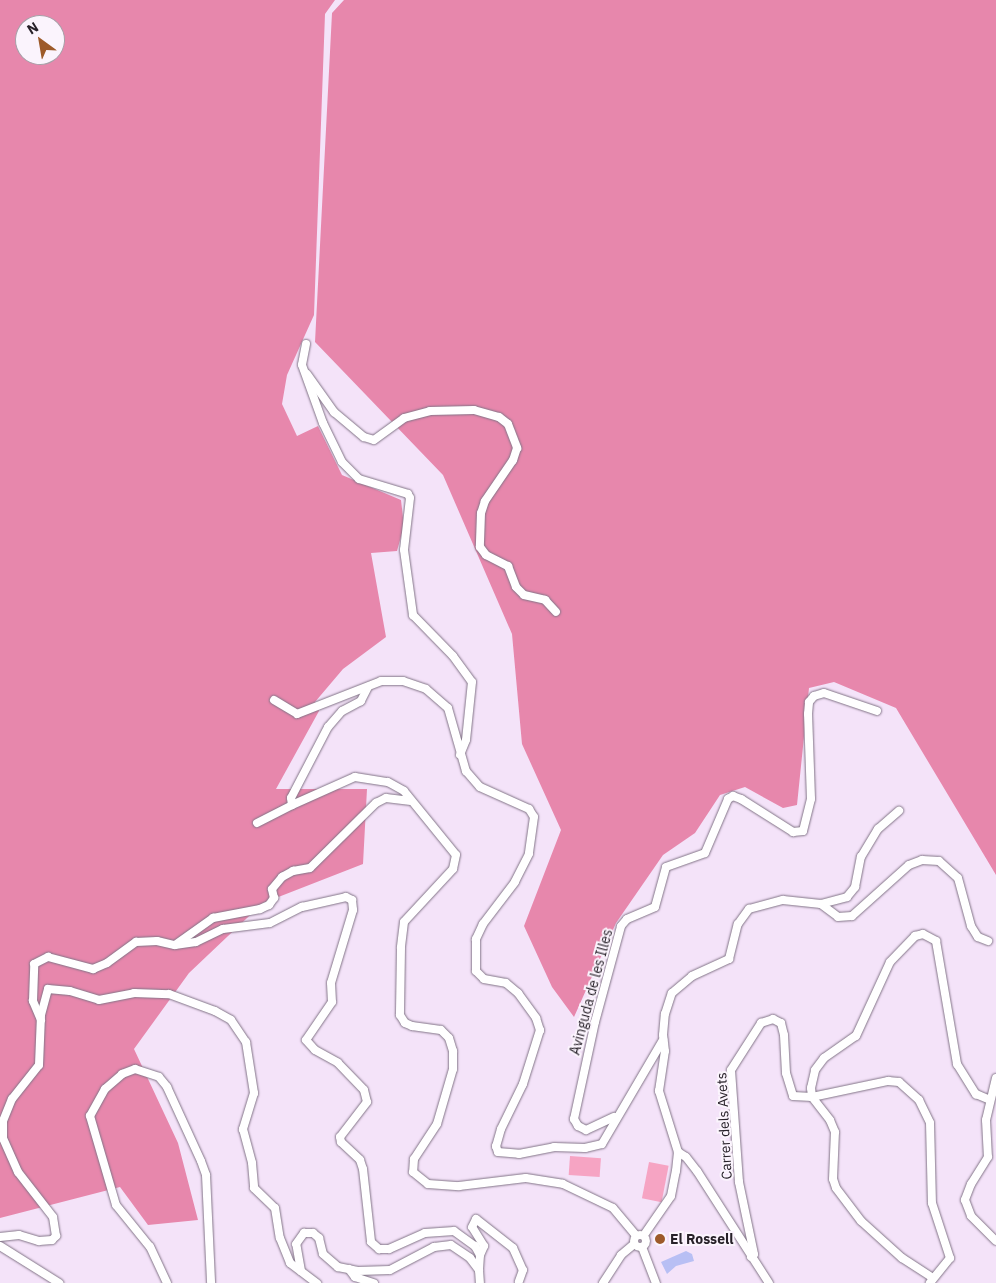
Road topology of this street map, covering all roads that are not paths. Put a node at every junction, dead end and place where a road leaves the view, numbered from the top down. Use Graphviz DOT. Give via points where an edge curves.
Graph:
graph roads {
  1 [pos="306,344"];
  2 [pos="305,373"];
  3 [pos="556,612"];
  4 [pos="368,687"];
  5 [pos="274,700"];
  6 [pos="876,711"];
  7 [pos="460,755"];
  8 [pos="411,801"];
  9 [pos="292,806"];
  10 [pos="899,811"];
  11 [pos="257,823"];
  12 [pos="821,904"];
  13 [pos="988,941"];
  14 [pos="174,945"];
  15 [pos="41,1020"];
  16 [pos="663,1040"];
  17 [pos="996,1078"];
  18 [pos="812,1097"];
  19 [pos="990,1100"];
  20 [pos="622,1111"];
  21 [pos="678,1152"];
  22 [pos="640,1235"];
  23 [pos="0,1237"];
  24 [pos="996,1241"];
  25 [pos="634,1244"];
  26 [pos="0,1246"];
  27 [pos="642,1247"];
  28 [pos="480,1255"];
  29 [pos="751,1257"];
  30 [pos="348,1269"];
  31 [pos="479,1270"];
  32 [pos="302,1273"];
  33 [pos="520,1281"];
  34 [pos="931,1281"];
  35 [pos="58,1283"];
  36 [pos="167,1283"];
  37 [pos="211,1283"];
  38 [pos="317,1283"];
  39 [pos="374,1283"];
  40 [pos="480,1283"];
  41 [pos="603,1283"];
  42 [pos="656,1283"];
  43 [pos="770,1283"];
  1 -- 2 [label="street" via="302,354"];
  2 -- 3 [label="street" via="334,412 364,438 374,440 404,418 430,411 474,410 499,417 508,424 517,448 485,501 481,513 480,547 486,555 508,566 516,587 524,595 545,600"];
  2 -- 7 [label="street" via="323,423 342,462 359,480 408,494 410,498 404,550 413,615 453,656 472,682 466,740"];
  4 -- 5 [label="street" via="297,714"];
  4 -- 7 [label="street" via="382,681 403,681 435,694 448,708"];
  4 -- 9 [label="street" via="361,701 342,711 328,727 293,790"];
  6 -- 20 [label="street, Avinguda de les Illes" via="824,693 814,696 809,702 808,714 811,799 803,831 793,832 734,796 728,799 705,853 666,867 655,907 627,919 621,926 592,1031 574,1119 586,1130"];
  7 -- 20 [label="street" via="466,771 480,787 530,809 534,817 529,854 515,882 483,924 476,939 476,971 484,979 506,983 518,994 532,1011 540,1030 523,1084 501,1129 496,1146 498,1152 508,1155 554,1147 596,1147 602,1144"];
  8 -- 9 [label="street" via="397,785 361,777 337,784"];
  8 -- 14 [label="street" via="386,798 376,803 310,868 288,874 272,889 274,898 269,905 213,918"];
  8 -- 22 [label="street" via="450,845 456,861 442,882 404,922 400,1015 405,1023 412,1026 441,1030 449,1038 453,1051 453,1069 437,1124 414,1159 413,1172 418,1179 433,1185 459,1186 526,1178 563,1184 613,1208"];
  9 -- 11 [label="street"];
  10 -- 12 [label="street" via="878,829 861,856 850,894"];
  12 -- 13 [label="street" via="838,917 852,916 909,865 922,860 939,861 958,878 971,926 978,937"];
  12 -- 16 [label="street" via="783,900 749,909 738,924 729,959 692,976 672,994 665,1014"];
  14 -- 15 [label="street" via="157,941 136,942 93,969 48,957 34,964 33,1001"];
  14 -- 28 [label="street" via="196,942 223,928 270,923 302,907 346,898 352,900 331,983 332,1002 306,1040 338,1063 364,1090 367,1102 340,1137 341,1142 360,1160 363,1169 371,1242 379,1249 389,1249 425,1232 446,1229 460,1234 475,1246"];
  15 -- 23 [label="street" via="39,1065 12,1099 3,1121 4,1138 18,1172 53,1217 56,1236 52,1240 39,1241 19,1236"];
  15 -- 32 [label="street" via="48,989 70,991 99,1000 134,993 169,994 231,1020 246,1042 251,1068 254,1103 243,1129 251,1156 254,1188 275,1208 283,1248 290,1263"];
  16 -- 20 [label="street"];
  16 -- 21 [label="street" via="665,1051 659,1091"];
  17 -- 19 [label="street"];
  18 -- 19 [label="street" via="815,1070 824,1058 856,1036 890,962 906,941 923,934 936,941 939,951 957,1064 976,1094"];
  18 -- 29 [label="street, Carrer dels Avets" via="793,1096 786,1073 781,1023 773,1019 761,1023 731,1070 739,1182 754,1254"];
  18 -- 34 [label="street" via="830,1120 834,1132 833,1179 836,1188 861,1221"];
  18 -- 34 [label="street" via="899,1082 919,1100 930,1124 932,1203 950,1258"];
  19 -- 24 [label="street" via="986,1136 988,1157 965,1200 971,1216"];
  21 -- 22 [label="street" via="671,1196"];
  21 -- 29 [label="street" via="697,1171"];
  22 -- 25 [label="street"];
  22 -- 27 [label="street" via="646,1240"];
  25 -- 27 [label="street"];
  25 -- 41 [label="street" via="621,1255"];
  26 -- 35 [label="street"];
  27 -- 42 [label="street"];
  28 -- 31 [label="street"];
  28 -- 33 [label="street" via="484,1246 472,1227 476,1219 513,1248 523,1270"];
  29 -- 43 [label="street"];
  30 -- 31 [label="street" via="390,1270 434,1247 451,1245 470,1258"];
  30 -- 32 [label="street" via="338,1268 323,1254 319,1238 313,1233 304,1233 299,1237 295,1252"];
  30 -- 39 [label="street" via="355,1276"];
  31 -- 40 [label="street"];
  32 -- 38 [label="street"];
  36 -- 37 [label="street" via="150,1247 116,1205 90,1116 105,1089 122,1074 135,1070 159,1077 167,1087 206,1175"];
}
